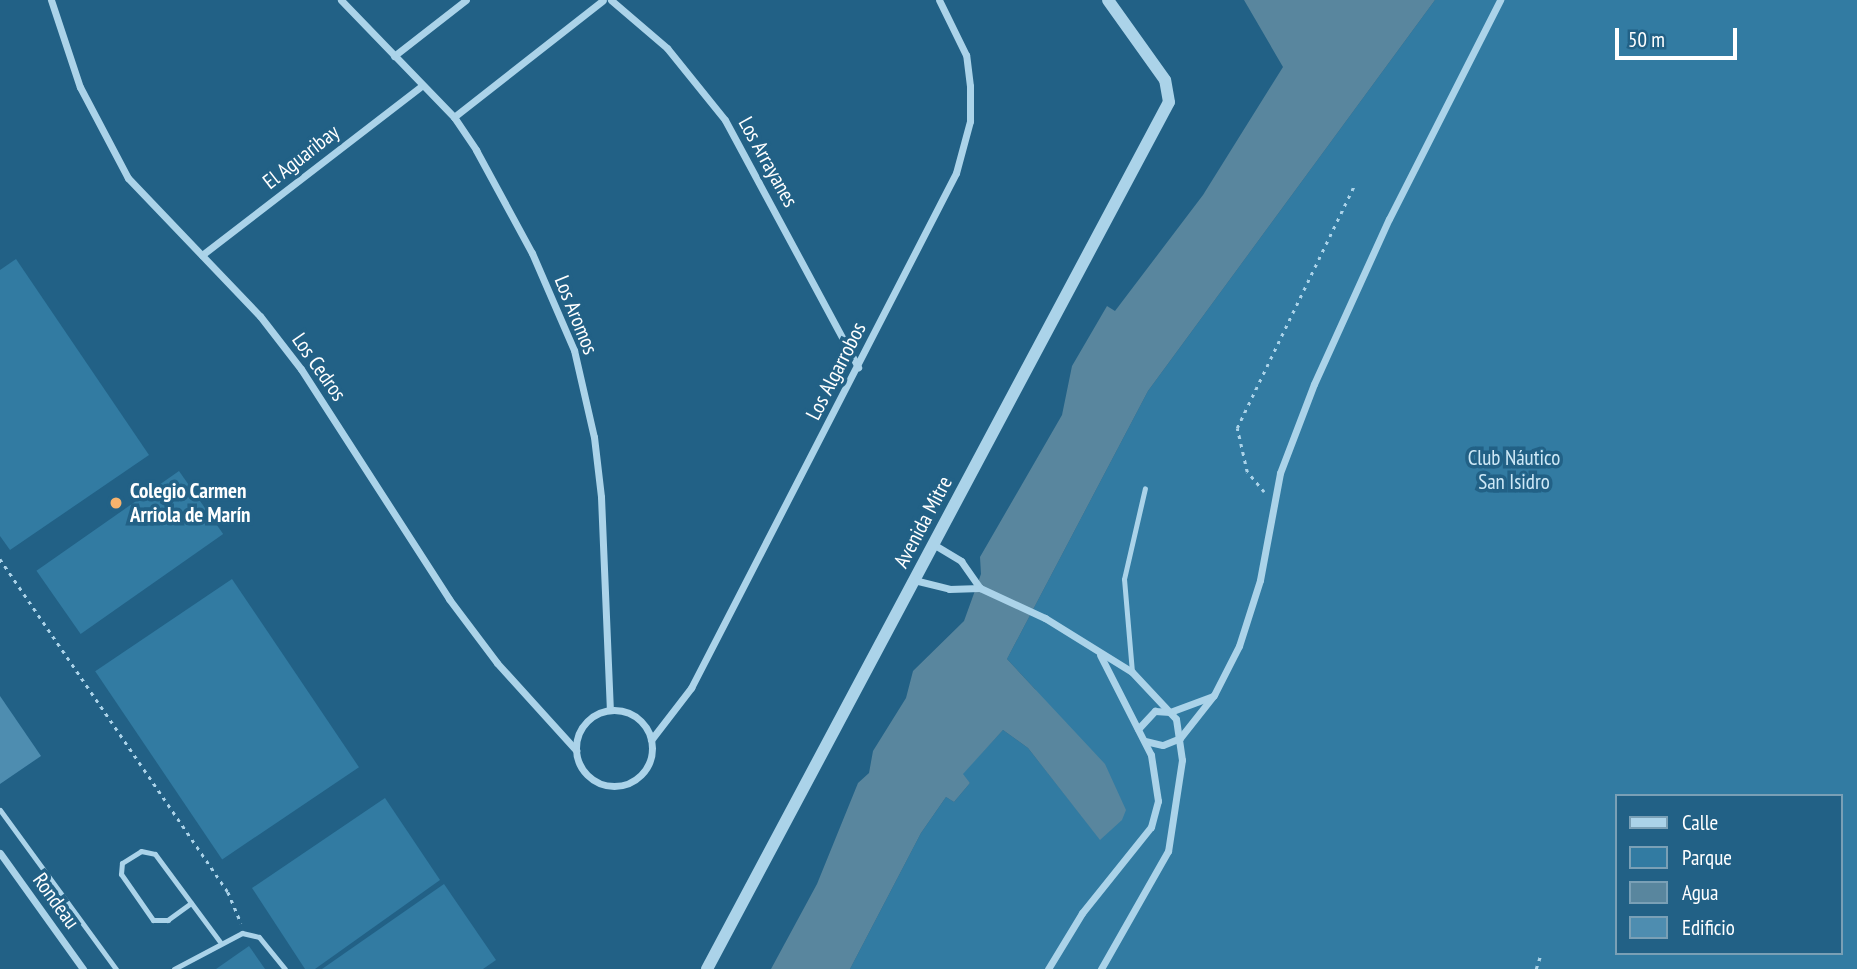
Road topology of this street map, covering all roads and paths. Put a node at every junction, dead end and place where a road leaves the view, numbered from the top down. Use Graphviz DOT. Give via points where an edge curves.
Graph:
graph roads {
  1 [pos="51,0"];
  2 [pos="341,0"];
  3 [pos="466,0"];
  4 [pos="603,0"];
  5 [pos="611,0"];
  6 [pos="939,0"];
  7 [pos="1108,0"];
  8 [pos="1500,0"];
  9 [pos="394,56"];
  10 [pos="421,87"];
  11 [pos="454,117"];
  12 [pos="1354,186"];
  13 [pos="202,255"];
  14 [pos="858,367"];
  15 [pos="1145,488"];
  16 [pos="1275,501"];
  17 [pos="933,544"];
  18 [pos="0,559"];
  19 [pos="914,580"];
  20 [pos="983,589"];
  21 [pos="1100,655"];
  22 [pos="1132,672"];
  23 [pos="1213,695"];
  24 [pos="610,710"];
  25 [pos="1170,712"];
  26 [pos="1138,729"];
  27 [pos="1180,738"];
  28 [pos="651,740"];
  29 [pos="1145,741"];
  30 [pos="576,750"];
  31 [pos="0,810"];
  32 [pos="0,852"];
  33 [pos="191,903"];
  34 [pos="242,933"];
  35 [pos="219,942"];
  36 [pos="1540,957"];
  37 [pos="83,969"];
  38 [pos="116,969"];
  39 [pos="174,969"];
  40 [pos="285,969"];
  41 [pos="707,969"];
  42 [pos="1048,969"];
  43 [pos="1101,969"];
  44 [pos="1536,969"];
  1 -- 13 [label="street, Los Cedros" via="105,141 128,178"];
  2 -- 9 [label="street, Los Aromos"];
  3 -- 9 [label="street"];
  4 -- 11 [label="street"];
  5 -- 14 [label="street, Los Arrayanes" via="667,48 725,120"];
  6 -- 14 [label="street, Los Algarrobos" via="966,55 970,121 965,149"];
  7 -- 17 [label="street, Avenida Mitre" via="1170,92"];
  8 -- 16 [label="street" via="1389,219 1314,384"];
  9 -- 10 [label="street, Los Aromos"];
  10 -- 11 [label="street, Los Aromos"];
  10 -- 13 [label="street, El Aguaribay"];
  11 -- 24 [label="street, Los Aromos" via="532,253 584,387 601,497"];
  12 -- 16 [label="path" via="1237,428 1247,472"];
  13 -- 30 [label="street, Los Cedros" via="301,369 496,663"];
  14 -- 28 [label="street, Los Algarrobos" via="691,688"];
  15 -- 22 [label="lane" via="1124,579"];
  16 -- 23 [label="street" via="1260,580 1239,646"];
  17 -- 19 [label="street, Avenida Mitre"];
  17 -- 20 [label="street" via="961,561"];
  18 -- 34 [label="path" via="228,892"];
  19 -- 20 [label="street" via="949,589"];
  19 -- 41 [label="street, Avenida Mitre"];
  20 -- 21 [label="street" via="1045,618"];
  21 -- 22 [label="street"];
  21 -- 26 [label="street"];
  22 -- 25 [label="street"];
  23 -- 25 [label="street"];
  23 -- 27 [label="street"];
  24 -- 28 [label="street" via="640,721"];
  24 -- 30 [label="street" via="581,727"];
  25 -- 26 [label="street" via="1155,711"];
  25 -- 27 [label="street"];
  26 -- 29 [label="street"];
  27 -- 29 [label="street" via="1163,745"];
  27 -- 43 [label="street" via="1178,812 1168,850"];
  28 -- 30 [label="street, Los Cedros" via="648,765 618,785 594,780"];
  29 -- 42 [label="street" via="1158,787 1151,827 1082,913"];
  31 -- 38 [label="lane"];
  32 -- 37 [label="street, Rondeau"];
  33 -- 33 [label="lane" via="155,854 141,851 122,863 121,874 152,920 168,920"];
  33 -- 35 [label="lane"];
  34 -- 35 [label="lane"];
  34 -- 40 [label="lane" via="259,937"];
  35 -- 39 [label="lane"];
  36 -- 44 [label="path"];
}
